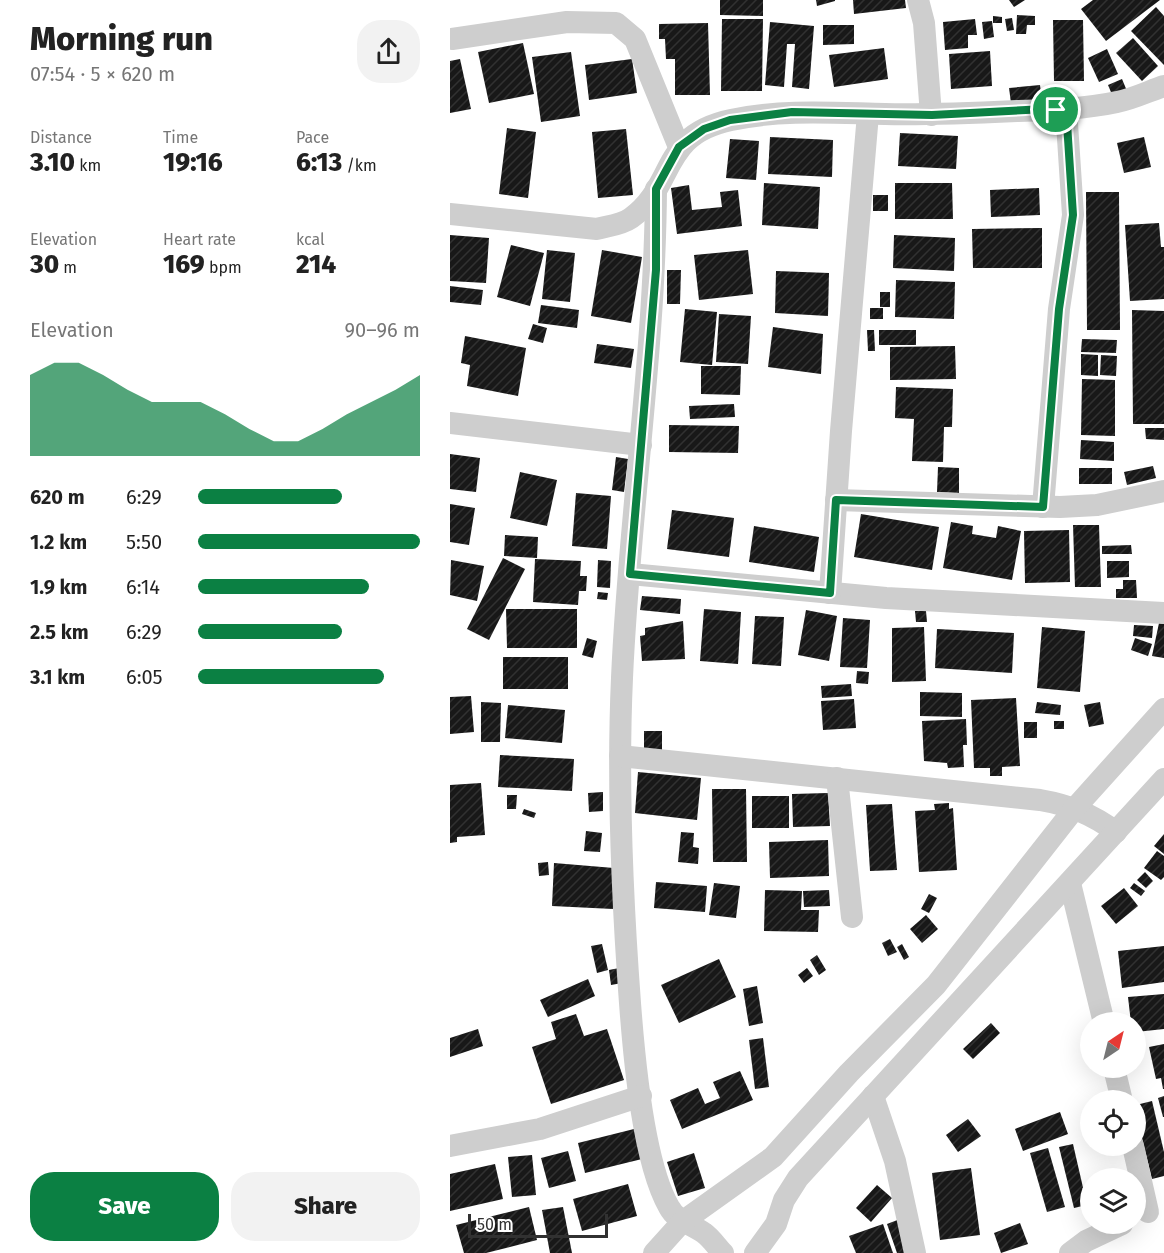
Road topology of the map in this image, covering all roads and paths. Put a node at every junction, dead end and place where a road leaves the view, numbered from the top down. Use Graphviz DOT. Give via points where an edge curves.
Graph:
graph roads {
  1 [pos="918,0"];
  2 [pos="452,39"];
  3 [pos="1164,86"];
  4 [pos="1066,108"];
  5 [pos="868,114"];
  6 [pos="932,115"];
  7 [pos="679,147"];
  8 [pos="656,189"];
  9 [pos="450,214"];
  10 [pos="450,423"];
  11 [pos="641,445"];
  12 [pos="1164,491"];
  13 [pos="836,500"];
  14 [pos="1043,507"];
  15 [pos="630,574"];
  16 [pos="830,593"];
  17 [pos="1164,613"];
  18 [pos="1164,709"];
  19 [pos="621,756"];
  20 [pos="837,778"];
  21 [pos="1164,779"];
  22 [pos="1075,808"];
  23 [pos="1116,832"];
  24 [pos="1070,883"];
  25 [pos="852,917"];
  26 [pos="1101,1012"];
  27 [pos="641,1096"];
  28 [pos="873,1096"];
  29 [pos="450,1146"];
  30 [pos="1135,1156"];
  31 [pos="773,1157"];
  32 [pos="798,1178"];
  33 [pos="1149,1211"];
  34 [pos="682,1222"];
  35 [pos="1102,1234"];
  36 [pos="654,1253"];
  37 [pos="723,1253"];
  38 [pos="755,1253"];
  39 [pos="915,1253"];
  40 [pos="1070,1253"];
  1 -- 6 [label="street" via="924,23"];
  2 -- 7 [label="street" via="567,22 616,23 635,39"];
  3 -- 4 [label="street" via="1117,102"];
  4 -- 6 [label="street"];
  4 -- 14 [label="street" via="1073,215 1059,309"];
  5 -- 6 [label="street"];
  5 -- 7 [label="street" via="792,112 730,120 704,129"];
  5 -- 13 [label="street"];
  7 -- 8 [label="street"];
  8 -- 9 [label="street" via="630,218 597,229"];
  8 -- 11 [label="street" via="656,270"];
  10 -- 11 [label="street"];
  11 -- 15 [label="street"];
  12 -- 14 [label="street" via="1097,505"];
  13 -- 14 [label="street"];
  13 -- 16 [label="street"];
  15 -- 16 [label="street"];
  15 -- 19 [label="street"];
  16 -- 17 [label="street"];
  18 -- 22 [label="street"];
  19 -- 20 [label="street"];
  19 -- 27 [label="street" via="620,872"];
  20 -- 22 [label="street" via="1040,800"];
  20 -- 25 [label="street"];
  21 -- 23 [label="street"];
  22 -- 23 [label="street"];
  22 -- 31 [label="street" via="936,986"];
  23 -- 24 [label="street"];
  24 -- 26 [label="street"];
  24 -- 28 [label="street"];
  27 -- 29 [label="street" via="540,1129"];
  27 -- 34 [label="street" via="660,1188 670,1210"];
  28 -- 32 [label="street"];
  28 -- 39 [label="street" via="895,1161"];
  30 -- 33 [label="street"];
  31 -- 32 [label="street"];
  31 -- 34 [label="street"];
  32 -- 38 [label="street" via="784,1200 776,1224"];
  34 -- 36 [label="street"];
  34 -- 37 [label="street" via="703,1233"];
  35 -- 40 [label="street"];
}
